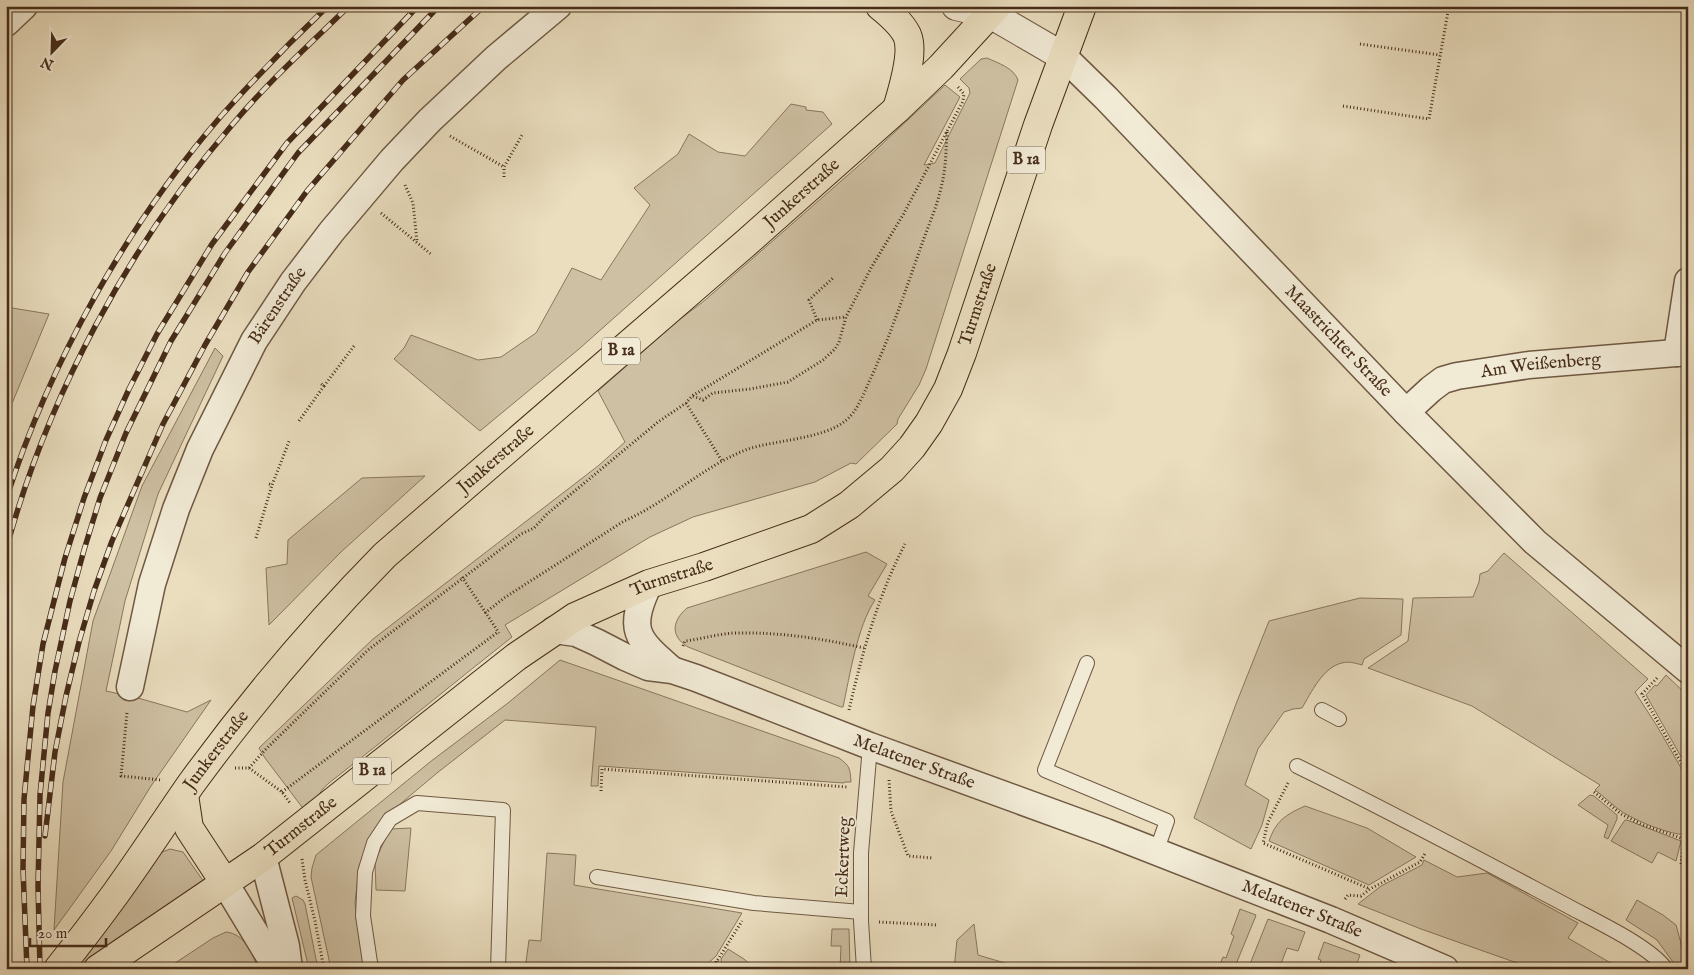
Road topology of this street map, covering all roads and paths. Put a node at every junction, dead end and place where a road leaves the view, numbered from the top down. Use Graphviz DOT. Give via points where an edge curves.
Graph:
graph roads {
  1 [pos="24,6"];
  2 [pos="558,6"];
  3 [pos="880,6"];
  4 [pos="956,6"];
  5 [pos="1082,6"];
  6 [pos="1449,6"];
  7 [pos="994,10"];
  8 [pos="6,23"];
  9 [pos="1360,44"];
  10 [pos="1440,55"];
  11 [pos="1064,57"];
  12 [pos="964,94"];
  13 [pos="1343,106"];
  14 [pos="896,109"];
  15 [pos="430,120"];
  16 [pos="947,131"];
  17 [pos="522,135"];
  18 [pos="392,160"];
  19 [pos="504,167"];
  20 [pos="504,177"];
  21 [pos="382,215"];
  22 [pos="417,242"];
  23 [pos="432,255"];
  24 [pos="834,277"];
  25 [pos="1688,281"];
  26 [pos="846,317"];
  27 [pos="818,320"];
  28 [pos="354,346"];
  29 [pos="1683,352"];
  30 [pos="692,396"];
  31 [pos="686,403"];
  32 [pos="1406,412"];
  33 [pos="300,421"];
  34 [pos="290,439"];
  35 [pos="722,461"];
  36 [pos="256,538"];
  37 [pos="905,544"];
  38 [pos="462,577"];
  39 [pos="649,584"];
  40 [pos="485,613"];
  41 [pos="554,630"];
  42 [pos="498,632"];
  43 [pos="864,648"];
  44 [pos="516,657"];
  45 [pos="1087,663"];
  46 [pos="1681,664"];
  47 [pos="672,670"];
  48 [pos="130,687"];
  49 [pos="851,699"];
  50 [pos="1322,710"];
  51 [pos="1339,719"];
  52 [pos="879,749"];
  53 [pos="214,753"];
  54 [pos="1297,766"];
  55 [pos="249,768"];
  56 [pos="1688,774"];
  57 [pos="159,780"];
  58 [pos="601,791"];
  59 [pos="282,792"];
  60 [pos="1594,792"];
  61 [pos="184,795"];
  62 [pos="846,795"];
  63 [pos="301,828"];
  64 [pos="1686,839"];
  65 [pos="1156,852"];
  66 [pos="263,857"];
  67 [pos="932,858"];
  68 [pos="1422,859"];
  69 [pos="1681,864"];
  70 [pos="597,877"];
  71 [pos="225,883"];
  72 [pos="1370,889"];
  73 [pos="754,903"];
  74 [pos="861,916"];
  75 [pos="1331,920"];
  76 [pos="938,925"];
  77 [pos="717,961"];
  78 [pos="58,969"];
  79 [pos="98,969"];
  80 [pos="277,969"];
  81 [pos="289,969"];
  82 [pos="324,969"];
  83 [pos="371,969"];
  84 [pos="498,969"];
  85 [pos="707,969"];
  86 [pos="719,969"];
  87 [pos="864,969"];
  88 [pos="1446,969"];
  89 [pos="1666,969"];
  1 -- 8 [label="street"];
  2 -- 15 [label="street, Bärenstraße"];
  3 -- 14 [label="main road" via="900,24 909,45 906,76"];
  4 -- 7 [label="street, Maastrichter Straße"];
  5 -- 11 [label="main road, B 1a"];
  6 -- 10 [label="path"];
  7 -- 11 [label="street, Maastrichter Straße"];
  7 -- 14 [label="main road, Junkerstraße / B 1a" via="941,68"];
  9 -- 10 [label="path"];
  10 -- 13 [label="path" via="1429,119"];
  11 -- 32 [label="street, Maastrichter Straße"];
  11 -- 39 [label="main road, Turmstraße / B 1a" via="962,353 930,423 912,447 892,469 849,505 811,529"];
  12 -- 16 [label="path"];
  14 -- 53 [label="main road, Junkerstraße / B 1a" via="385,555 299,646"];
  15 -- 18 [label="street, Bärenstraße"];
  15 -- 19 [label="path" via="447,134"];
  16 -- 26 [label="path"];
  16 -- 35 [label="path" via="941,188 907,286 854,412 838,426 749,449"];
  17 -- 19 [label="path"];
  18 -- 22 [label="path" via="413,203"];
  18 -- 48 [label="street, Bärenstraße" via="293,282 254,341 226,394 176,509 152,584"];
  19 -- 20 [label="path"];
  21 -- 22 [label="path"];
  22 -- 23 [label="path"];
  24 -- 27 [label="path" via="809,300"];
  25 -- 29 [label="street"];
  26 -- 27 [label="path"];
  26 -- 30 [label="path" via="835,349 788,382 713,393 703,400"];
  27 -- 30 [label="path"];
  28 -- 33 [label="path" via="322,385"];
  29 -- 32 [label="street, Am Weißenberg" via="1529,365 1457,376 1430,389"];
  30 -- 31 [label="path"];
  31 -- 35 [label="path"];
  31 -- 38 [label="path" via="658,422 534,528"];
  32 -- 46 [label="street, Maastrichter Straße" via="1535,542"];
  34 -- 36 [label="path" via="271,484"];
  35 -- 40 [label="path"];
  37 -- 43 [label="path" via="891,571"];
  38 -- 40 [label="path"];
  38 -- 55 [label="path" via="368,650"];
  39 -- 41 [label="main road, Turmstraße / B 1a" via="575,617"];
  39 -- 47 [label="street, Melatener Straße" via="638,616 640,638"];
  40 -- 42 [label="path"];
  41 -- 44 [label="main road, Turmstraße / B 1a"];
  41 -- 47 [label="street, Melatener Straße" via="576,633 648,667"];
  42 -- 44 [label="path"];
  42 -- 59 [label="path"];
  43 -- 47 [label="path" via="795,634 733,634 685,641"];
  43 -- 49 [label="path"];
  44 -- 63 [label="main road, Turmstraße / B 1a"];
  45 -- 65 [label="lane" via="1045,770 1167,820"];
  46 -- 56 [label="path" via="1642,694"];
  47 -- 52 [label="street, Melatener Straße"];
  48 -- 57 [label="path" via="121,776"];
  50 -- 51 [label="lane"];
  52 -- 65 [label="street, Melatener Straße"];
  52 -- 67 [label="path" via="891,811 908,856"];
  52 -- 74 [label="lane, Eckertweg" via="861,852"];
  53 -- 55 [label="path" via="236,769"];
  53 -- 61 [label="main road, Junkerstraße / B 1a"];
  54 -- 72 [label="path" via="1268,822 1263,843"];
  54 -- 89 [label="lane" via="1429,832 1628,939"];
  55 -- 59 [label="path"];
  58 -- 62 [label="path" via="602,769 847,786"];
  59 -- 63 [label="path" via="298,815"];
  60 -- 64 [label="path" via="1622,814 1643,825"];
  61 -- 71 [label="main road" via="189,828"];
  61 -- 78 [label="main road, Junkerstraße / B 1a" via="117,892"];
  63 -- 66 [label="main road, Turmstraße / B 1a"];
  63 -- 82 [label="path" via="302,863"];
  64 -- 69 [label="path"];
  65 -- 75 [label="street, Melatener Straße"];
  66 -- 71 [label="main road, Turmstraße / B 1a"];
  66 -- 81 [label="street"];
  68 -- 72 [label="path"];
  70 -- 73 [label="lane"];
  71 -- 79 [label="main road, Turmstraße / B 1a"];
  71 -- 80 [label="street"];
  72 -- 75 [label="path" via="1361,896 1348,895"];
  73 -- 74 [label="lane"];
  73 -- 77 [label="path"];
  74 -- 76 [label="path"];
  74 -- 87 [label="lane, Eckertweg"];
  75 -- 88 [label="street, Melatener Straße"];
  77 -- 85 [label="path"];
  77 -- 86 [label="path"];
  83 -- 84 [label="lane" via="363,916 364,872 374,843 390,820 417,803 503,810"];
}
